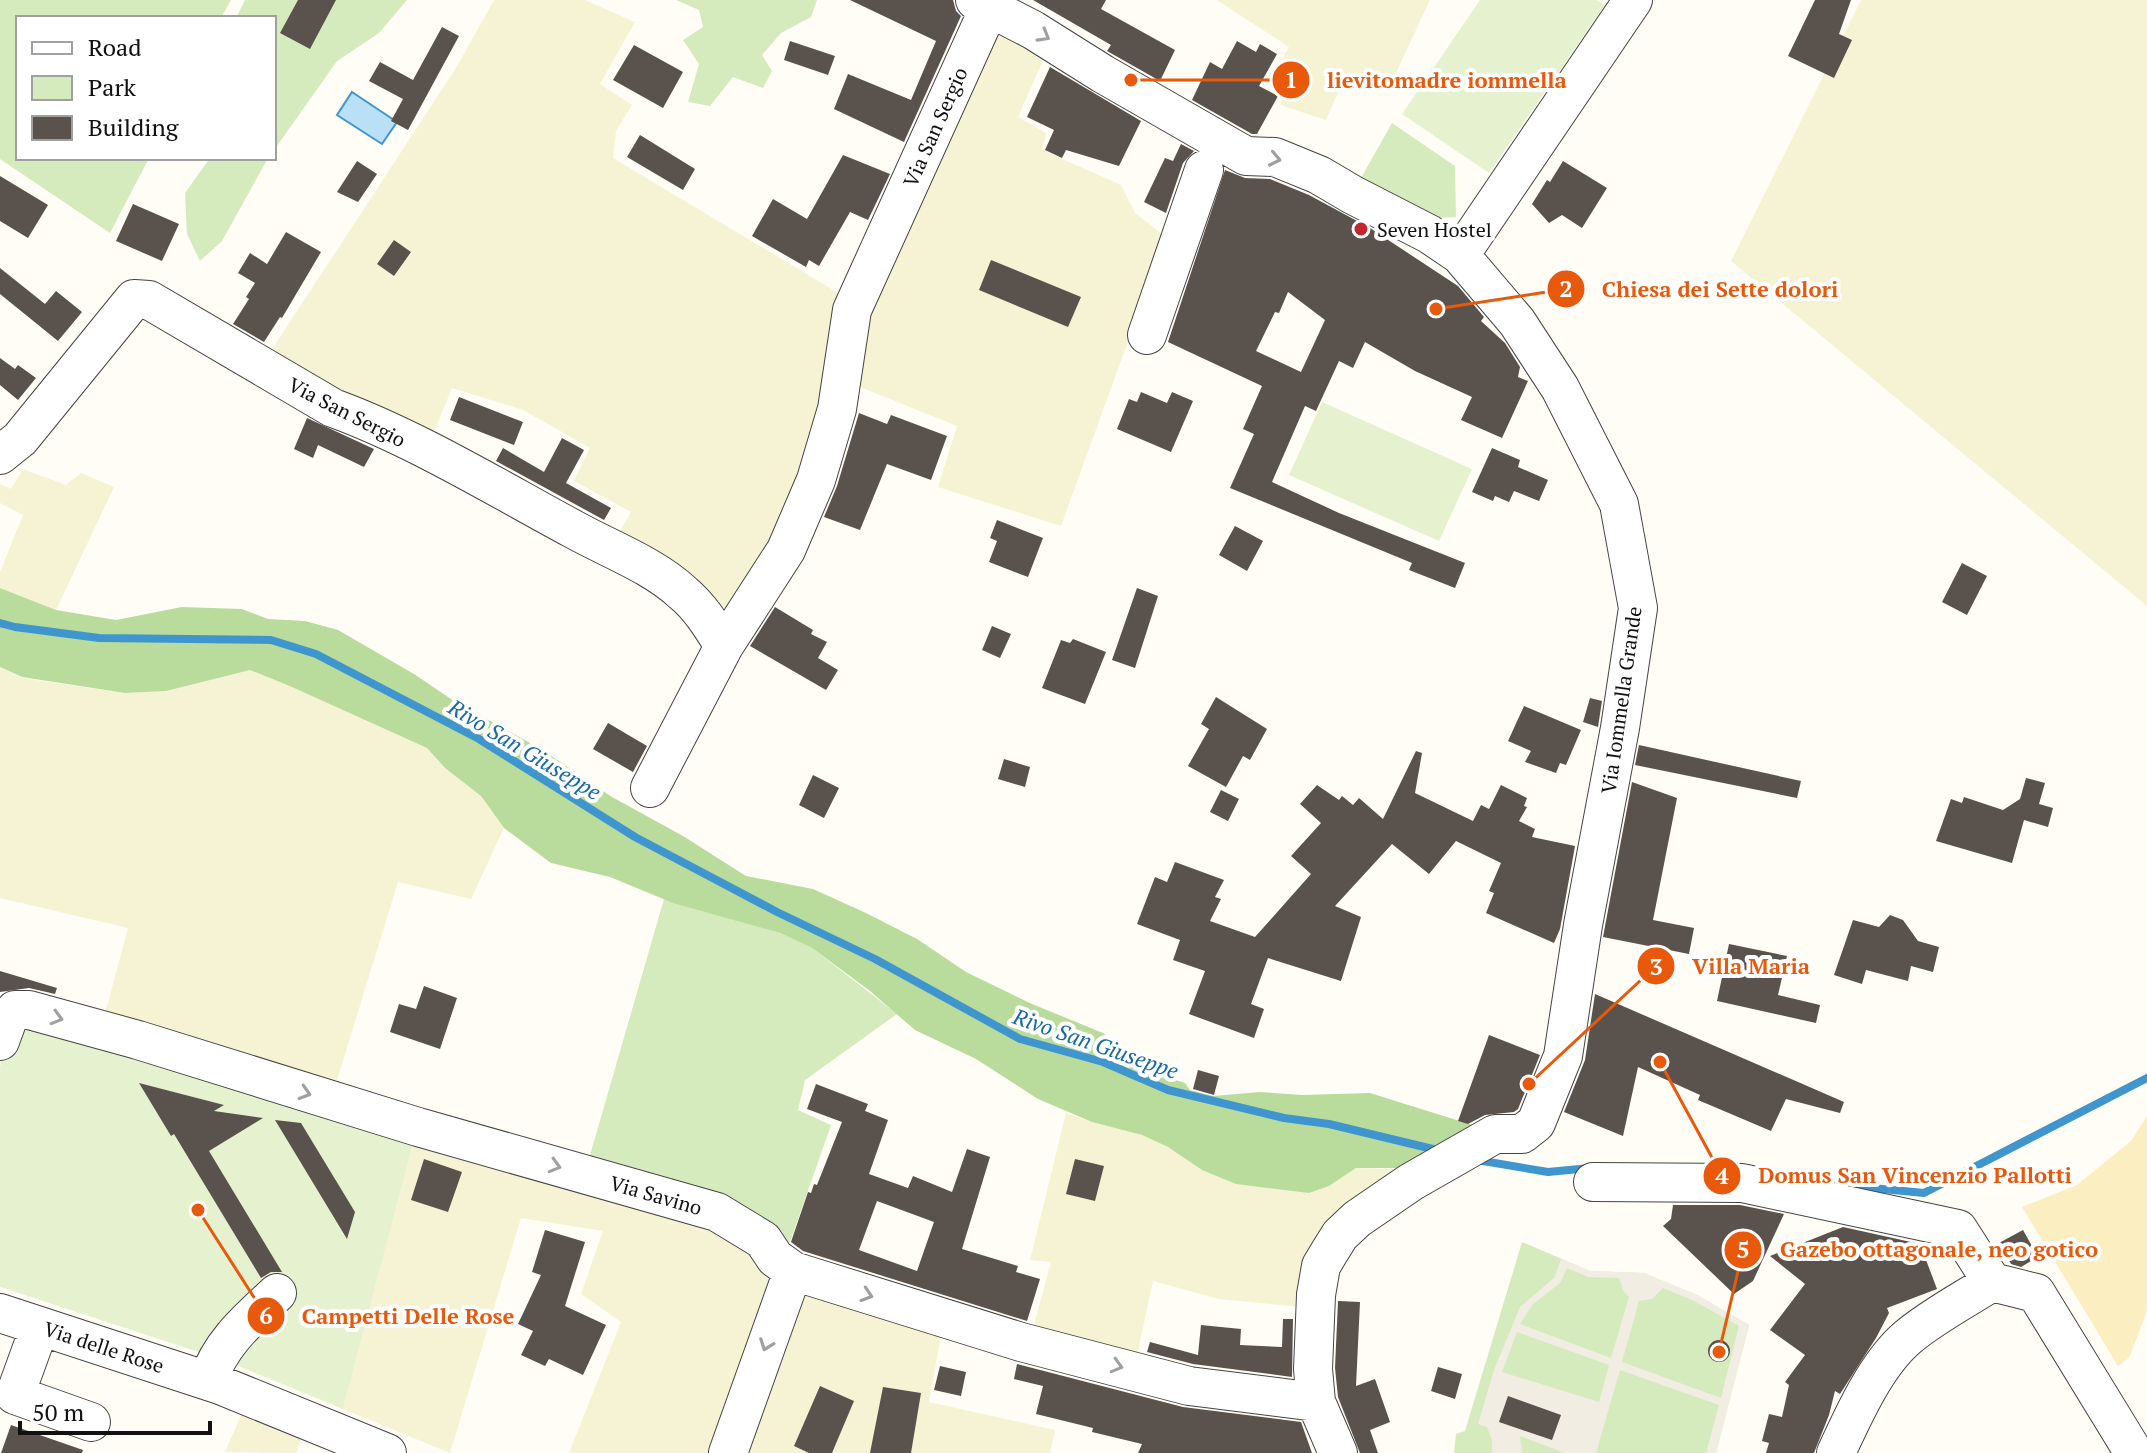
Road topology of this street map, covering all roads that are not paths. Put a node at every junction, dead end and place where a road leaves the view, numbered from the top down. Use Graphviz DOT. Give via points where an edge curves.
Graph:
graph roads {
  1 [pos="1633,0"];
  2 [pos="982,3"];
  3 [pos="1211,154"];
  4 [pos="1460,255"];
  5 [pos="1147,335"];
  6 [pos="0,455"];
  7 [pos="724,646"];
  8 [pos="650,788"];
  9 [pos="0,1041"];
  10 [pos="1593,1182"];
  11 [pos="793,1271"];
  12 [pos="1992,1282"];
  13 [pos="277,1293"];
  14 [pos="0,1313"];
  15 [pos="40,1326"];
  16 [pos="208,1381"];
  17 [pos="1316,1402"];
  18 [pos="91,1422"];
  19 [pos="387,1453"];
  20 [pos="728,1453"];
  21 [pos="1338,1453"];
  22 [pos="1836,1453"];
  23 [pos="2134,1453"];
  1 -- 4 [label="street"];
  2 -- 3 [label="street, Via Iommella Grande, one-way"];
  2 -- 7 [label="street, Via San Sergio" via="852,310 837,409 816,480 786,550"];
  3 -- 4 [label="street, Via Iommella Grande, one-way" via="1275,157 1319,175"];
  3 -- 5 [label="street"];
  4 -- 17 [label="street, Via Iommella Grande" via="1517,322 1598,459 1619,504 1638,608 1563,1056 1536,1123 1522,1134 1495,1134 1411,1182 1340,1235 1321,1266 1316,1295"];
  6 -- 7 [label="street, Via San Sergio" via="20,439 134,299 149,300 333,408 646,568 682,591"];
  7 -- 8 [label="street, Via San Sergio"];
  9 -- 11 [label="street, Via Savino, one-way" via="15,1010 138,1040 717,1212 763,1240"];
  10 -- 12 [label="street" via="1742,1183 1958,1229"];
  11 -- 17 [label="street, Via Savino, one-way" via="1006,1338 1189,1386"];
  11 -- 20 [label="street, one-way"];
  12 -- 22 [label="street" via="1907,1338 1880,1371"];
  12 -- 23 [label="street" via="2036,1293"];
  13 -- 16 [label="street" via="230,1338"];
  14 -- 15 [label="street, Via delle Rose"];
  15 -- 16 [label="street, Via delle Rose"];
  15 -- 18 [label="street" via="15,1395"];
  16 -- 19 [label="street, Via delle Rose"];
  17 -- 21 [label="street, Via Iommella Grande"];
}
